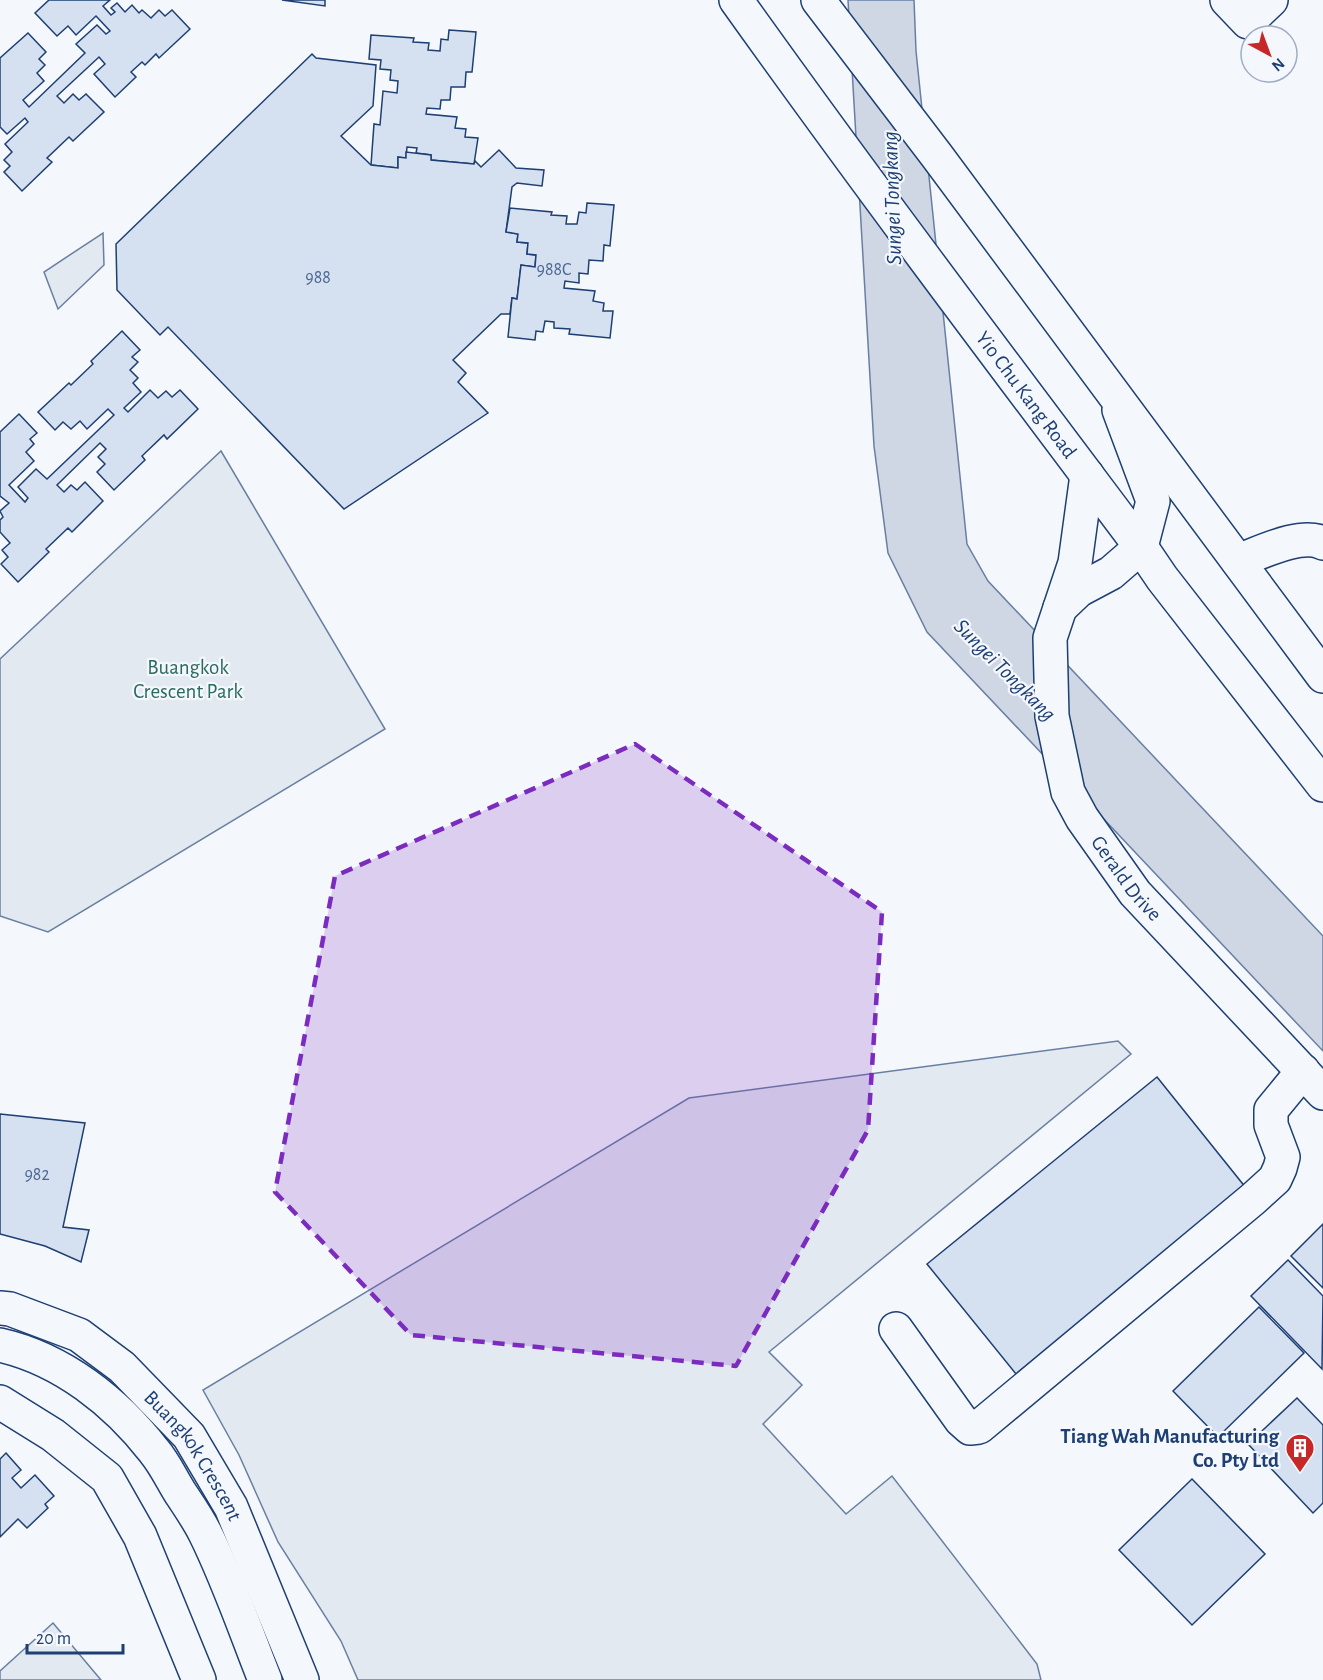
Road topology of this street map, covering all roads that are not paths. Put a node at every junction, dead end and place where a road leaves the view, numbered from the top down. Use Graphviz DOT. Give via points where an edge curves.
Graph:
graph roads {
  1 [pos="736,0"];
  2 [pos="824,8"];
  3 [pos="1110,389"];
  4 [pos="1087,475"];
  5 [pos="1323,543"];
  6 [pos="1141,547"];
  7 [pos="1238,561"];
  8 [pos="1055,623"];
  9 [pos="1323,676"];
  10 [pos="1323,785"];
  11 [pos="1313,1082"];
  12 [pos="0,1308"];
  13 [pos="896,1329"];
  14 [pos="0,1345"];
  15 [pos="0,1402"];
  16 [pos="199,1680"];
  17 [pos="265,1680"];
  18 [pos="302,1680"];
  1 -- 4 [label="street, Yio Chu Kang Road" via="837,142"];
  2 -- 3 [label="street"];
  3 -- 6 [label="street" via="1154,501"];
  3 -- 7 [label="street"];
  4 -- 6 [label="street, Yio Chu Kang Road"];
  4 -- 8 [label="street, Gerald Drive" via="1076,563"];
  5 -- 7 [label="street" via="1310,539 1291,542"];
  6 -- 8 [label="street" via="1111,573 1079,590"];
  6 -- 10 [label="street, Yio Chu Kang Road"];
  7 -- 9 [label="street"];
  8 -- 11 [label="street, Gerald Drive" via="1052,716 1068,792 1082,818 1135,893"];
  11 -- 13 [label="street" via="1271,1110 1271,1125 1282,1157 1275,1179 979,1427 970,1428 961,1420"];
  12 -- 18 [label="street, Buangkok Crescent" via="79,1335 122,1367 189,1436 231,1507"];
  14 -- 17 [label="street, Buangkok Crescent" via="43,1360 94,1390 155,1452 204,1532"];
  15 -- 16 [label="street" via="53,1435 107,1478 140,1536"];
}
